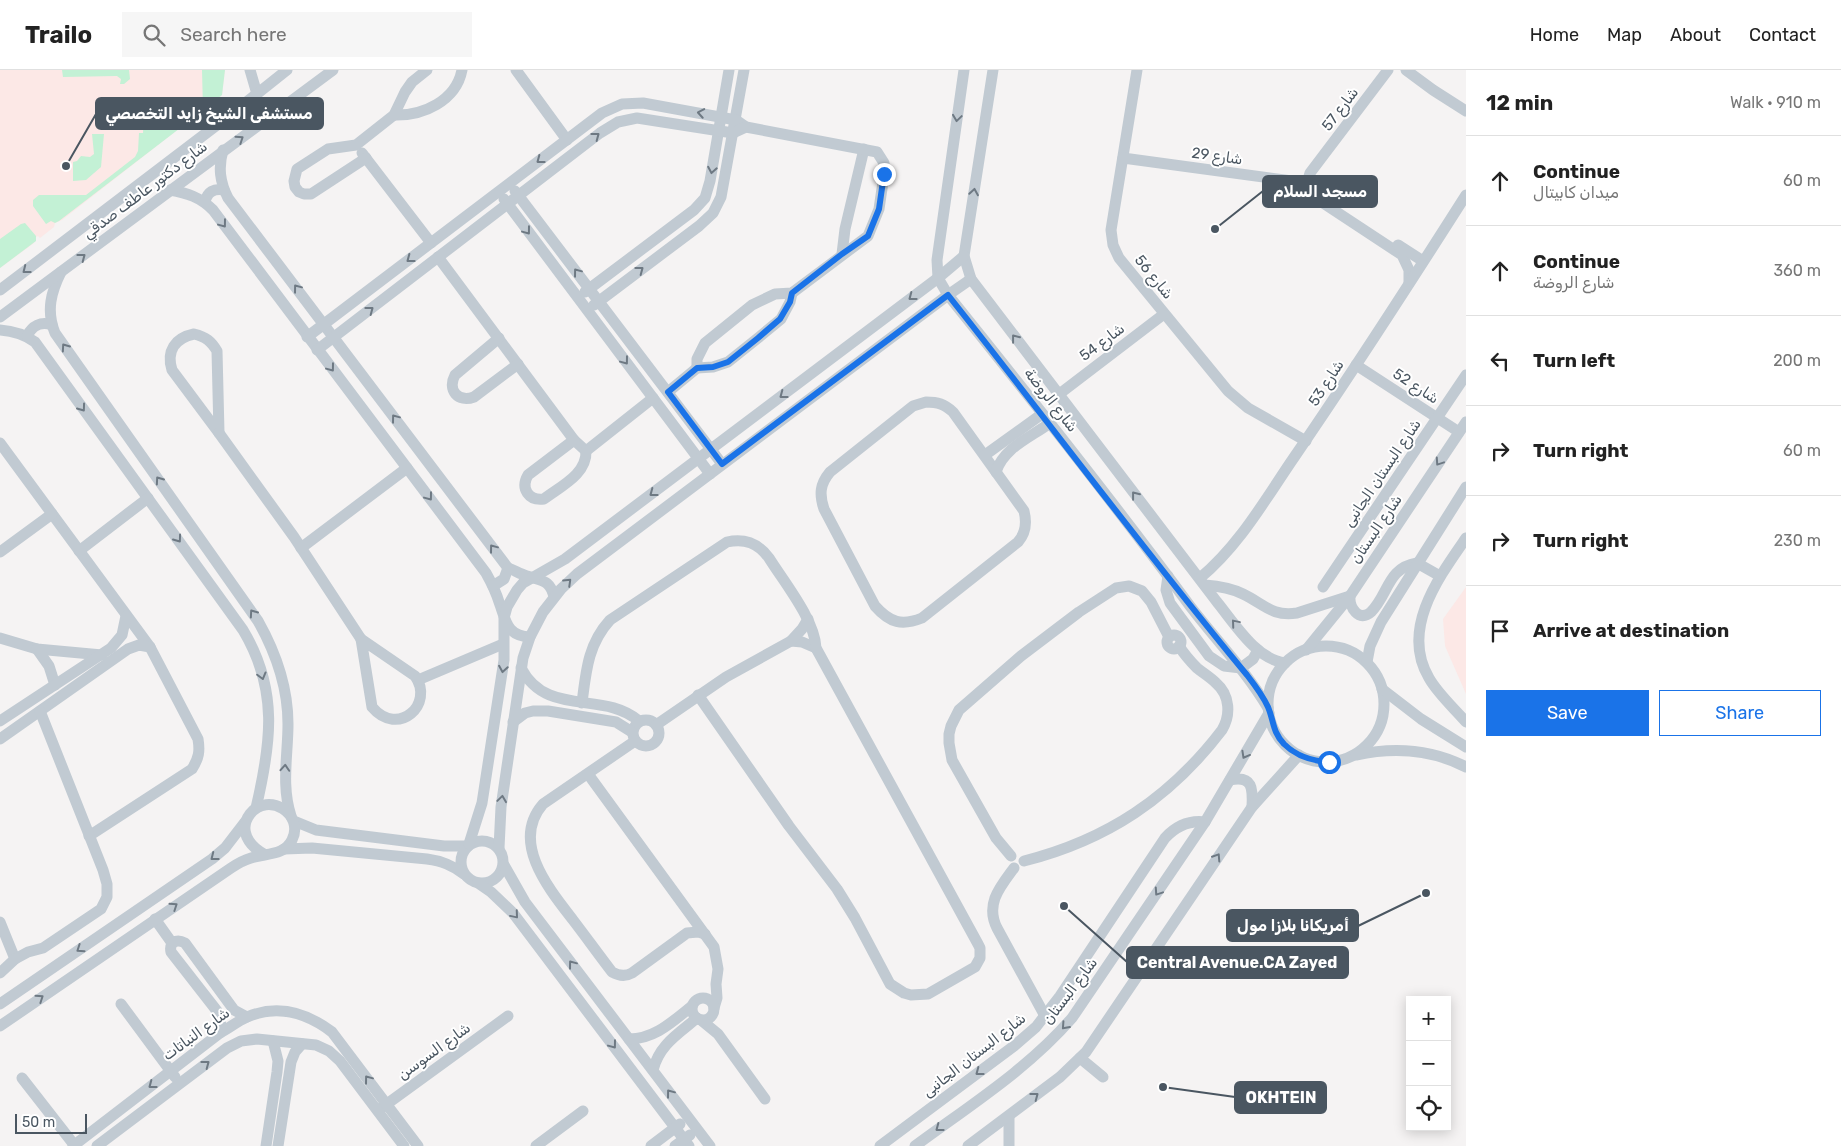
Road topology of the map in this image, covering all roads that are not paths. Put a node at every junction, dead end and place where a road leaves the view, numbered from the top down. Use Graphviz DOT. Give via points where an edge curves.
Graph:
graph roads {
  1 [pos="250,70"];
  2 [pos="287,70"];
  3 [pos="332,70"];
  4 [pos="428,70"];
  5 [pos="462,70"];
  6 [pos="516,70"];
  7 [pos="729,70"];
  8 [pos="744,70"];
  9 [pos="964,70"];
  10 [pos="993,70"];
  11 [pos="1137,70"];
  12 [pos="1388,70"];
  13 [pos="1406,70"];
  14 [pos="257,94"];
  15 [pos="1466,111"];
  16 [pos="394,114"];
  17 [pos="721,117"];
  18 [pos="736,120"];
  19 [pos="746,127"];
  20 [pos="719,131"];
  21 [pos="733,133"];
  22 [pos="567,140"];
  23 [pos="356,145"];
  24 [pos="864,149"];
  25 [pos="223,150"];
  26 [pos="366,158"];
  27 [pos="1123,158"];
  28 [pos="1316,166"];
  29 [pos="1307,183"];
  30 [pos="509,184"];
  31 [pos="170,190"];
  32 [pos="224,190"];
  33 [pos="498,192"];
  34 [pos="518,196"];
  35 [pos="1466,197"];
  36 [pos="205,202"];
  37 [pos="507,204"];
  38 [pos="431,243"];
  39 [pos="842,254"];
  40 [pos="964,256"];
  41 [pos="438,257"];
  42 [pos="1423,261"];
  43 [pos="61,272"];
  44 [pos="938,278"];
  45 [pos="971,280"];
  46 [pos="1408,285"];
  47 [pos="589,289"];
  48 [pos="0,290"];
  49 [pos="792,293"];
  50 [pos="948,295"];
  51 [pos="578,298"];
  52 [pos="599,301"];
  53 [pos="587,310"];
  54 [pos="1164,314"];
  55 [pos="0,317"];
  56 [pos="324,324"];
  57 [pos="52,325"];
  58 [pos="0,330"];
  59 [pos="27,336"];
  60 [pos="307,337"];
  61 [pos="334,337"];
  62 [pos="499,338"];
  63 [pos="317,350"];
  64 [pos="518,364"];
  65 [pos="1356,365"];
  66 [pos="697,368"];
  67 [pos="1466,375"];
  68 [pos="668,392"];
  69 [pos="1058,395"];
  70 [pos="652,398"];
  71 [pos="1042,414"];
  72 [pos="1437,418"];
  73 [pos="1466,422"];
  74 [pos="1050,423"];
  75 [pos="219,432"];
  76 [pos="1459,432"];
  77 [pos="574,440"];
  78 [pos="1306,441"];
  79 [pos="0,443"];
  80 [pos="711,449"];
  81 [pos="586,451"];
  82 [pos="985,455"];
  83 [pos="698,458"];
  84 [pos="722,464"];
  85 [pos="407,468"];
  86 [pos="996,472"];
  87 [pos="710,474"];
  88 [pos="1466,487"];
  89 [pos="148,498"];
  90 [pos="52,514"];
  91 [pos="1466,538"];
  92 [pos="301,548"];
  93 [pos="79,551"];
  94 [pos="0,552"];
  95 [pos="1417,563"];
  96 [pos="508,568"];
  97 [pos="1168,576"];
  98 [pos="1440,576"];
  99 [pos="531,578"];
  100 [pos="1202,582"];
  101 [pos="493,586"];
  102 [pos="1324,587"];
  103 [pos="1350,596"];
  104 [pos="554,597"];
  105 [pos="126,616"];
  106 [pos="504,618"];
  107 [pos="808,619"];
  108 [pos="1189,630"];
  109 [pos="530,637"];
  110 [pos="0,638"];
  111 [pos="361,639"];
  112 [pos="1175,640"];
  113 [pos="791,641"];
  114 [pos="503,644"];
  115 [pos="150,648"];
  116 [pos="816,648"];
  117 [pos="38,649"];
  118 [pos="1258,650"];
  119 [pos="1306,650"];
  120 [pos="110,653"];
  121 [pos="1285,662"];
  122 [pos="1367,662"];
  123 [pos="521,668"];
  124 [pos="1240,668"];
  125 [pos="418,680"];
  126 [pos="55,685"];
  127 [pos="1382,689"];
  128 [pos="698,695"];
  129 [pos="566,700"];
  130 [pos="582,703"];
  131 [pos="1268,710"];
  132 [pos="40,711"];
  133 [pos="564,713"];
  134 [pos="0,721"];
  135 [pos="639,721"];
  136 [pos="514,722"];
  137 [pos="1466,722"];
  138 [pos="656,725"];
  139 [pos="634,736"];
  140 [pos="0,739"];
  141 [pos="1466,747"];
  142 [pos="1299,755"];
  143 [pos="1349,757"];
  144 [pos="1466,766"];
  145 [pos="588,774"];
  146 [pos="1230,780"];
  147 [pos="1252,807"];
  148 [pos="256,808"];
  149 [pos="292,818"];
  150 [pos="246,821"];
  151 [pos="1205,822"];
  152 [pos="89,836"];
  153 [pos="468,845"];
  154 [pos="499,848"];
  155 [pos="284,849"];
  156 [pos="264,854"];
  157 [pos="1012,856"];
  158 [pos="1024,861"];
  159 [pos="504,865"];
  160 [pos="1014,868"];
  161 [pos="464,874"];
  162 [pos="478,883"];
  163 [pos="691,914"];
  164 [pos="155,919"];
  165 [pos="0,922"];
  166 [pos="688,933"];
  167 [pos="705,934"];
  168 [pos="172,943"];
  169 [pos="1154,953"];
  170 [pos="15,959"];
  171 [pos="1172,971"];
  172 [pos="0,973"];
  173 [pos="716,984"];
  174 [pos="696,1002"];
  175 [pos="0,1004"];
  176 [pos="121,1004"];
  177 [pos="714,1009"];
  178 [pos="508,1016"];
  179 [pos="1045,1016"];
  180 [pos="247,1017"];
  181 [pos="699,1019"];
  182 [pos="0,1026"];
  183 [pos="220,1033"];
  184 [pos="718,1034"];
  185 [pos="629,1039"];
  186 [pos="273,1041"];
  187 [pos="302,1044"];
  188 [pos="1080,1058"];
  189 [pos="653,1070"];
  190 [pos="170,1071"];
  191 [pos="1103,1077"];
  192 [pos="22,1078"];
  193 [pos="180,1084"];
  194 [pos="765,1098"];
  195 [pos="382,1107"];
  196 [pos="583,1110"];
  197 [pos="1008,1116"];
  198 [pos="689,1118"];
  199 [pos="675,1128"];
  200 [pos="698,1129"];
  201 [pos="683,1144"];
  202 [pos="74,1146"];
  203 [pos="97,1146"];
  204 [pos="266,1146"];
  205 [pos="278,1146"];
  206 [pos="404,1146"];
  207 [pos="418,1146"];
  208 [pos="536,1146"];
  209 [pos="651,1146"];
  210 [pos="710,1146"];
  211 [pos="880,1146"];
  212 [pos="915,1146"];
  213 [pos="968,1146"];
  214 [pos="1009,1146"];
  1 -- 14 [label="street"];
  2 -- 14 [label="street, شارع دكتور عاطف صدقي"];
  25 -- 3 [label="street, شارع دكتور عاطف صدقي, one-way"];
  4 -- 16 [label="street" via="412,82"];
  5 -- 16 [label="street" via="457,85 430,109 418,114"];
  6 -- 22 [label="street"];
  7 -- 17 [label="street"];
  8 -- 18 [label="street"];
  9 -- 44 [label="street, one-way" via="939,241"];
  40 -- 10 [label="street, شارع الروضة, one-way"];
  11 -- 27 [label="street, شارع 56"];
  12 -- 28 [label="street, شارع 57"];
  13 -- 15 [label="street"];
  14 -- 48 [label="street, شارع دكتور عاطف صدقي, one-way"];
  16 -- 23 [label="street"];
  17 -- 18 [label="street"];
  17 -- 20 [label="street"];
  17 -- 22 [label="street, one-way" via="644,103 627,103 602,113"];
  18 -- 19 [label="street"];
  18 -- 21 [label="street"];
  19 -- 21 [label="street"];
  19 -- 24 [label="street"];
  20 -- 21 [label="street"];
  34 -- 20 [label="street, one-way" via="622,120 647,118"];
  20 -- 47 [label="street, one-way" via="708,190 700,204"];
  52 -- 21 [label="street, one-way" via="713,213 724,185"];
  22 -- 30 [label="street, one-way"];
  23 -- 26 [label="street"];
  23 -- 26 [label="street" via="322,152 298,169 294,175 295,187 299,192 310,194"];
  24 -- 39 [label="street"];
  24 -- 39 [label="street" via="877,152 884,162 879,209 868,236"];
  25 -- 31 [label="street, شارع دكتور عاطف صدقي"];
  25 -- 32 [label="street" via="220,170"];
  26 -- 38 [label="street"];
  27 -- 29 [label="street, شارع 29"];
  27 -- 54 [label="street, شارع 56" via="1111,230 1113,245 1119,258"];
  28 -- 29 [label="street, شارع 57"];
  28 -- 42 [label="street" via="1314,184 1323,198"];
  29 -- 46 [label="street" via="1320,201 1402,255 1409,270"];
  30 -- 33 [label="street"];
  30 -- 34 [label="street"];
  31 -- 36 [label="street"];
  43 -- 31 [label="street, شارع دكتور عاطف صدقي, one-way"];
  32 -- 36 [label="street" via="211,191"];
  56 -- 32 [label="street, one-way"];
  33 -- 37 [label="street"];
  33 -- 38 [label="street"];
  34 -- 37 [label="street"];
  47 -- 34 [label="street, one-way"];
  35 -- 42 [label="street, شارع 53"];
  36 -- 60 [label="street, one-way"];
  37 -- 41 [label="street"];
  37 -- 51 [label="street, one-way"];
  38 -- 56 [label="street, one-way"];
  39 -- 49 [label="street"];
  40 -- 44 [label="street"];
  40 -- 45 [label="street, شارع الروضة"];
  61 -- 41 [label="street, one-way"];
  41 -- 62 [label="street"];
  42 -- 46 [label="street, شارع 53"];
  43 -- 55 [label="street, شارع دكتور عاطف صدقي"];
  43 -- 57 [label="street" via="50,298"];
  44 -- 50 [label="street, شارع الروضة"];
  44 -- 80 [label="street, one-way"];
  45 -- 50 [label="street"];
  69 -- 45 [label="street, شارع الروضة, one-way"];
  46 -- 65 [label="street, شارع 53"];
  47 -- 51 [label="street"];
  47 -- 52 [label="street"];
  49 -- 66 [label="street" via="780,319 728,362"];
  49 -- 66 [label="street" via="775,294 759,300 710,337 700,351"];
  50 -- 71 [label="street, شارع الروضة"];
  50 -- 84 [label="street"];
  51 -- 53 [label="street"];
  52 -- 53 [label="street"];
  52 -- 68 [label="street"];
  53 -- 70 [label="street, one-way"];
  54 -- 69 [label="street, شارع 54"];
  54 -- 78 [label="street, شارع 56" via="1237,400"];
  56 -- 60 [label="street"];
  56 -- 61 [label="street"];
  57 -- 59 [label="street" via="37,325"];
  149 -- 57 [label="street, one-way" via="284,785 288,709 278,663 266,634"];
  58 -- 59 [label="street"];
  59 -- 89 [label="street, one-way" via="35,342"];
  60 -- 63 [label="street"];
  61 -- 63 [label="street"];
  96 -- 61 [label="street, one-way"];
  62 -- 64 [label="street"];
  62 -- 64 [label="street" via="455,375 452,381 455,394 461,398 474,397"];
  63 -- 85 [label="street, one-way"];
  64 -- 77 [label="street"];
  65 -- 72 [label="street, شارع 52"];
  65 -- 78 [label="street, شارع 53"];
  66 -- 68 [label="street"];
  67 -- 72 [label="street, شارع البستان الجانبى"];
  68 -- 80 [label="street"];
  100 -- 69 [label="street, شارع الروضة, one-way"];
  70 -- 81 [label="street"];
  70 -- 83 [label="street"];
  71 -- 74 [label="street, شارع الروضة"];
  71 -- 82 [label="street"];
  72 -- 76 [label="street, شارع 52"];
  72 -- 102 [label="street, شارع البستان الجانبى"];
  73 -- 76 [label="street, شارع البستان"];
  74 -- 86 [label="street" via="1006,454"];
  74 -- 97 [label="street, شارع الروضة"];
  75 -- 75 [label="street" via="172,370 170,350 184,336 204,336 217,351"];
  75 -- 92 [label="street"];
  76 -- 103 [label="street, شارع البستان, one-way"];
  77 -- 81 [label="street"];
  77 -- 81 [label="street" via="528,475 524,487 532,498 544,499 579,472 584,466"];
  78 -- 100 [label="street, شارع 53" via="1236,542"];
  79 -- 90 [label="street"];
  80 -- 83 [label="street"];
  80 -- 84 [label="street"];
  82 -- 86 [label="street"];
  82 -- 86 [label="street" via="953,412 937,402 926,402 913,406 823,480 820,489 824,509 882,614 901,622 922,618 1023,537 1024,511"];
  83 -- 87 [label="street"];
  83 -- 99 [label="street, one-way" via="565,559"];
  84 -- 87 [label="street"];
  85 -- 92 [label="street"];
  85 -- 101 [label="street, one-way"];
  104 -- 87 [label="street, one-way" via="577,574"];
  88 -- 95 [label="street"];
  89 -- 93 [label="street"];
  89 -- 148 [label="street, one-way" via="243,630 256,654 266,688 269,714 266,767"];
  90 -- 93 [label="street"];
  90 -- 94 [label="street"];
  91 -- 98 [label="street"];
  92 -- 111 [label="street"];
  93 -- 105 [label="street"];
  95 -- 98 [label="street"];
  95 -- 103 [label="street" via="1407,565 1395,574 1368,614 1359,614 1352,609"];
  95 -- 122 [label="street" via="1381,622"];
  96 -- 99 [label="street"];
  96 -- 101 [label="street" via="504,579"];
  97 -- 108 [label="street" via="1167,597"];
  97 -- 124 [label="street, شارع الروضة"];
  98 -- 137 [label="street" via="1423,616 1419,637 1421,658 1428,677"];
  99 -- 104 [label="street" via="538,578 549,585"];
  99 -- 106 [label="street" via="511,598"];
  100 -- 103 [label="street" via="1230,588 1271,611 1288,614"];
  118 -- 100 [label="street, شارع الروضة, one-way"];
  101 -- 106 [label="street"];
  103 -- 119 [label="street, شارع البستان"];
  104 -- 109 [label="street"];
  105 -- 115 [label="street"];
  105 -- 120 [label="street" via="122,635"];
  106 -- 109 [label="street" via="516,634"];
  106 -- 114 [label="street"];
  107 -- 113 [label="street"];
  107 -- 116 [label="street"];
  107 -- 130 [label="street" via="763,550 746,541 727,542 617,614 604,627 590,652"];
  108 -- 112 [label="street"];
  108 -- 124 [label="street" via="1213,660 1224,666"];
  109 -- 123 [label="street"];
  110 -- 117 [label="street"];
  111 -- 125 [label="street"];
  111 -- 125 [label="street" via="372,706 378,714 396,720 413,712 421,696"];
  112 -- 157 [label="street" via="1142,591 1130,586 1116,588 1021,656 959,710 949,734 952,760 992,831"];
  112 -- 158 [label="street" via="1194,666 1216,682 1226,697 1228,714 1222,730 1186,773 1143,808 1078,844"];
  113 -- 116 [label="street"];
  113 -- 128 [label="street"];
  114 -- 125 [label="street"];
  114 -- 153 [label="street, one-way" via="504,660 482,804"];
  115 -- 120 [label="street" via="139,645"];
  115 -- 152 [label="street" via="198,739 198,760 192,769"];
  116 -- 128 [label="street" via="980,948 980,958 975,967 928,994 904,993 890,984 837,889"];
  117 -- 120 [label="street"];
  117 -- 126 [label="street" via="49,666"];
  118 -- 121 [label="street, شارع الروضة" via="1273,660"];
  118 -- 124 [label="street" via="1253,660"];
  119 -- 121 [label="street"];
  119 -- 122 [label="street" via="1324,646 1343,648"];
  120 -- 126 [label="street"];
  120 -- 132 [label="street"];
  121 -- 131 [label="street" via="1274,679"];
  122 -- 127 [label="street"];
  123 -- 129 [label="street" via="536,688"];
  123 -- 136 [label="street"];
  124 -- 131 [label="street, شارع الروضة"];
  126 -- 134 [label="street"];
  127 -- 141 [label="street"];
  127 -- 143 [label="street" via="1384,709 1379,729 1366,746"];
  128 -- 138 [label="street"];
  129 -- 130 [label="street"];
  129 -- 133 [label="street"];
  130 -- 135 [label="street" via="622,710"];
  131 -- 142 [label="street" via="1274,730"];
  131 -- 146 [label="street, شارع البستان, one-way"];
  132 -- 140 [label="street"];
  132 -- 152 [label="street"];
  133 -- 136 [label="street" via="533,711"];
  133 -- 139 [label="street" via="616,722"];
  135 -- 138 [label="street" via="648,720"];
  135 -- 139 [label="street" via="633,728"];
  154 -- 136 [label="street, one-way" via="501,807"];
  138 -- 139 [label="street" via="659,735 653,744 644,746"];
  139 -- 145 [label="street"];
  142 -- 143 [label="street" via="1329,762"];
  142 -- 147 [label="street"];
  143 -- 144 [label="street" via="1406,750 1440,756"];
  145 -- 163 [label="street"];
  145 -- 166 [label="street" via="543,804 534,817 531,845 549,888 617,975 632,973"];
  146 -- 147 [label="street" via="1248,782 1252,788"];
  146 -- 151 [label="street, شارع البستان"];
  169 -- 147 [label="street, one-way"];
  148 -- 149 [label="street" via="275,805"];
  148 -- 150 [label="street"];
  149 -- 153 [label="street" via="316,830 444,846"];
  149 -- 155 [label="street" via="294,834"];
  150 -- 156 [label="street" via="248,841"];
  150 -- 175 [label="street, one-way" via="237,835 212,859"];
  151 -- 179 [label="street, شارع البستان الجانبى" via="1180,825 1165,838"];
  151 -- 212 [label="street, شارع البستان, one-way" via="1083,1005 1061,1030 1024,1064"];
  152 -- 170 [label="street" via="108,884 107,898 101,909 43,948"];
  153 -- 154 [label="street" via="485,840"];
  153 -- 161 [label="street" via="461,859"];
  154 -- 159 [label="street"];
  155 -- 156 [label="street"];
  155 -- 161 [label="street" via="312,848 427,859 447,863"];
  164 -- 156 [label="street, one-way" via="231,868 248,858"];
  157 -- 158 [label="street" via="1020,855"];
  157 -- 160 [label="street" via="1010,863"];
  158 -- 160 [label="street" via="1022,867"];
  159 -- 162 [label="street" via="495,879"];
  185 -- 159 [label="street, one-way" via="525,902"];
  160 -- 179 [label="street" via="993,900 992,914"];
  161 -- 162 [label="street"];
  162 -- 199 [label="street, one-way" via="514,913"];
  163 -- 166 [label="street"];
  163 -- 167 [label="street"];
  164 -- 168 [label="street"];
  182 -- 164 [label="street, one-way"];
  165 -- 170 [label="street"];
  166 -- 167 [label="street"];
  167 -- 173 [label="street" via="716,954"];
  168 -- 180 [label="street" via="185,943 234,1010"];
  168 -- 183 [label="street" via="171,952 217,1011"];
  169 -- 171 [label="street"];
  169 -- 188 [label="street"];
  170 -- 172 [label="street"];
  173 -- 174 [label="street"];
  173 -- 177 [label="street"];
  174 -- 177 [label="street" via="704,998"];
  174 -- 181 [label="street" via="693,1013"];
  174 -- 185 [label="street" via="657,1032"];
  176 -- 190 [label="street"];
  177 -- 181 [label="street" via="710,1018"];
  177 -- 184 [label="street"];
  178 -- 195 [label="street, شارع السوسن"];
  179 -- 211 [label="street, شارع البستان الجانبى, one-way" via="1014,1046"];
  180 -- 183 [label="street, شارع النباتات"];
  195 -- 180 [label="street, شارع النباتات, one-way" via="332,1032 317,1020 282,1010"];
  181 -- 184 [label="street"];
  181 -- 189 [label="street" via="666,1044"];
  183 -- 190 [label="street, شارع النباتات"];
  184 -- 194 [label="street"];
  185 -- 189 [label="street"];
  186 -- 187 [label="street, شارع النباتات"];
  193 -- 186 [label="street, شارع النباتات, one-way" via="241,1041"];
  186 -- 204 [label="street" via="278,1062"];
  187 -- 195 [label="street, شارع النباتات" via="329,1051"];
  187 -- 205 [label="street" via="290,1062"];
  188 -- 191 [label="street"];
  197 -- 188 [label="street, one-way"];
  198 -- 189 [label="street, one-way"];
  190 -- 193 [label="street"];
  190 -- 202 [label="street, شارع النباتات, one-way"];
  192 -- 202 [label="street"];
  193 -- 203 [label="street, شارع النباتات"];
  195 -- 206 [label="street, شارع النباتات"];
  195 -- 207 [label="street, شارع النباتات"];
  196 -- 208 [label="street"];
  197 -- 213 [label="street"];
  197 -- 214 [label="street"];
  198 -- 199 [label="street"];
  198 -- 200 [label="street"];
  199 -- 201 [label="street"];
  199 -- 209 [label="street"];
  200 -- 201 [label="street"];
  200 -- 210 [label="street"];
}
